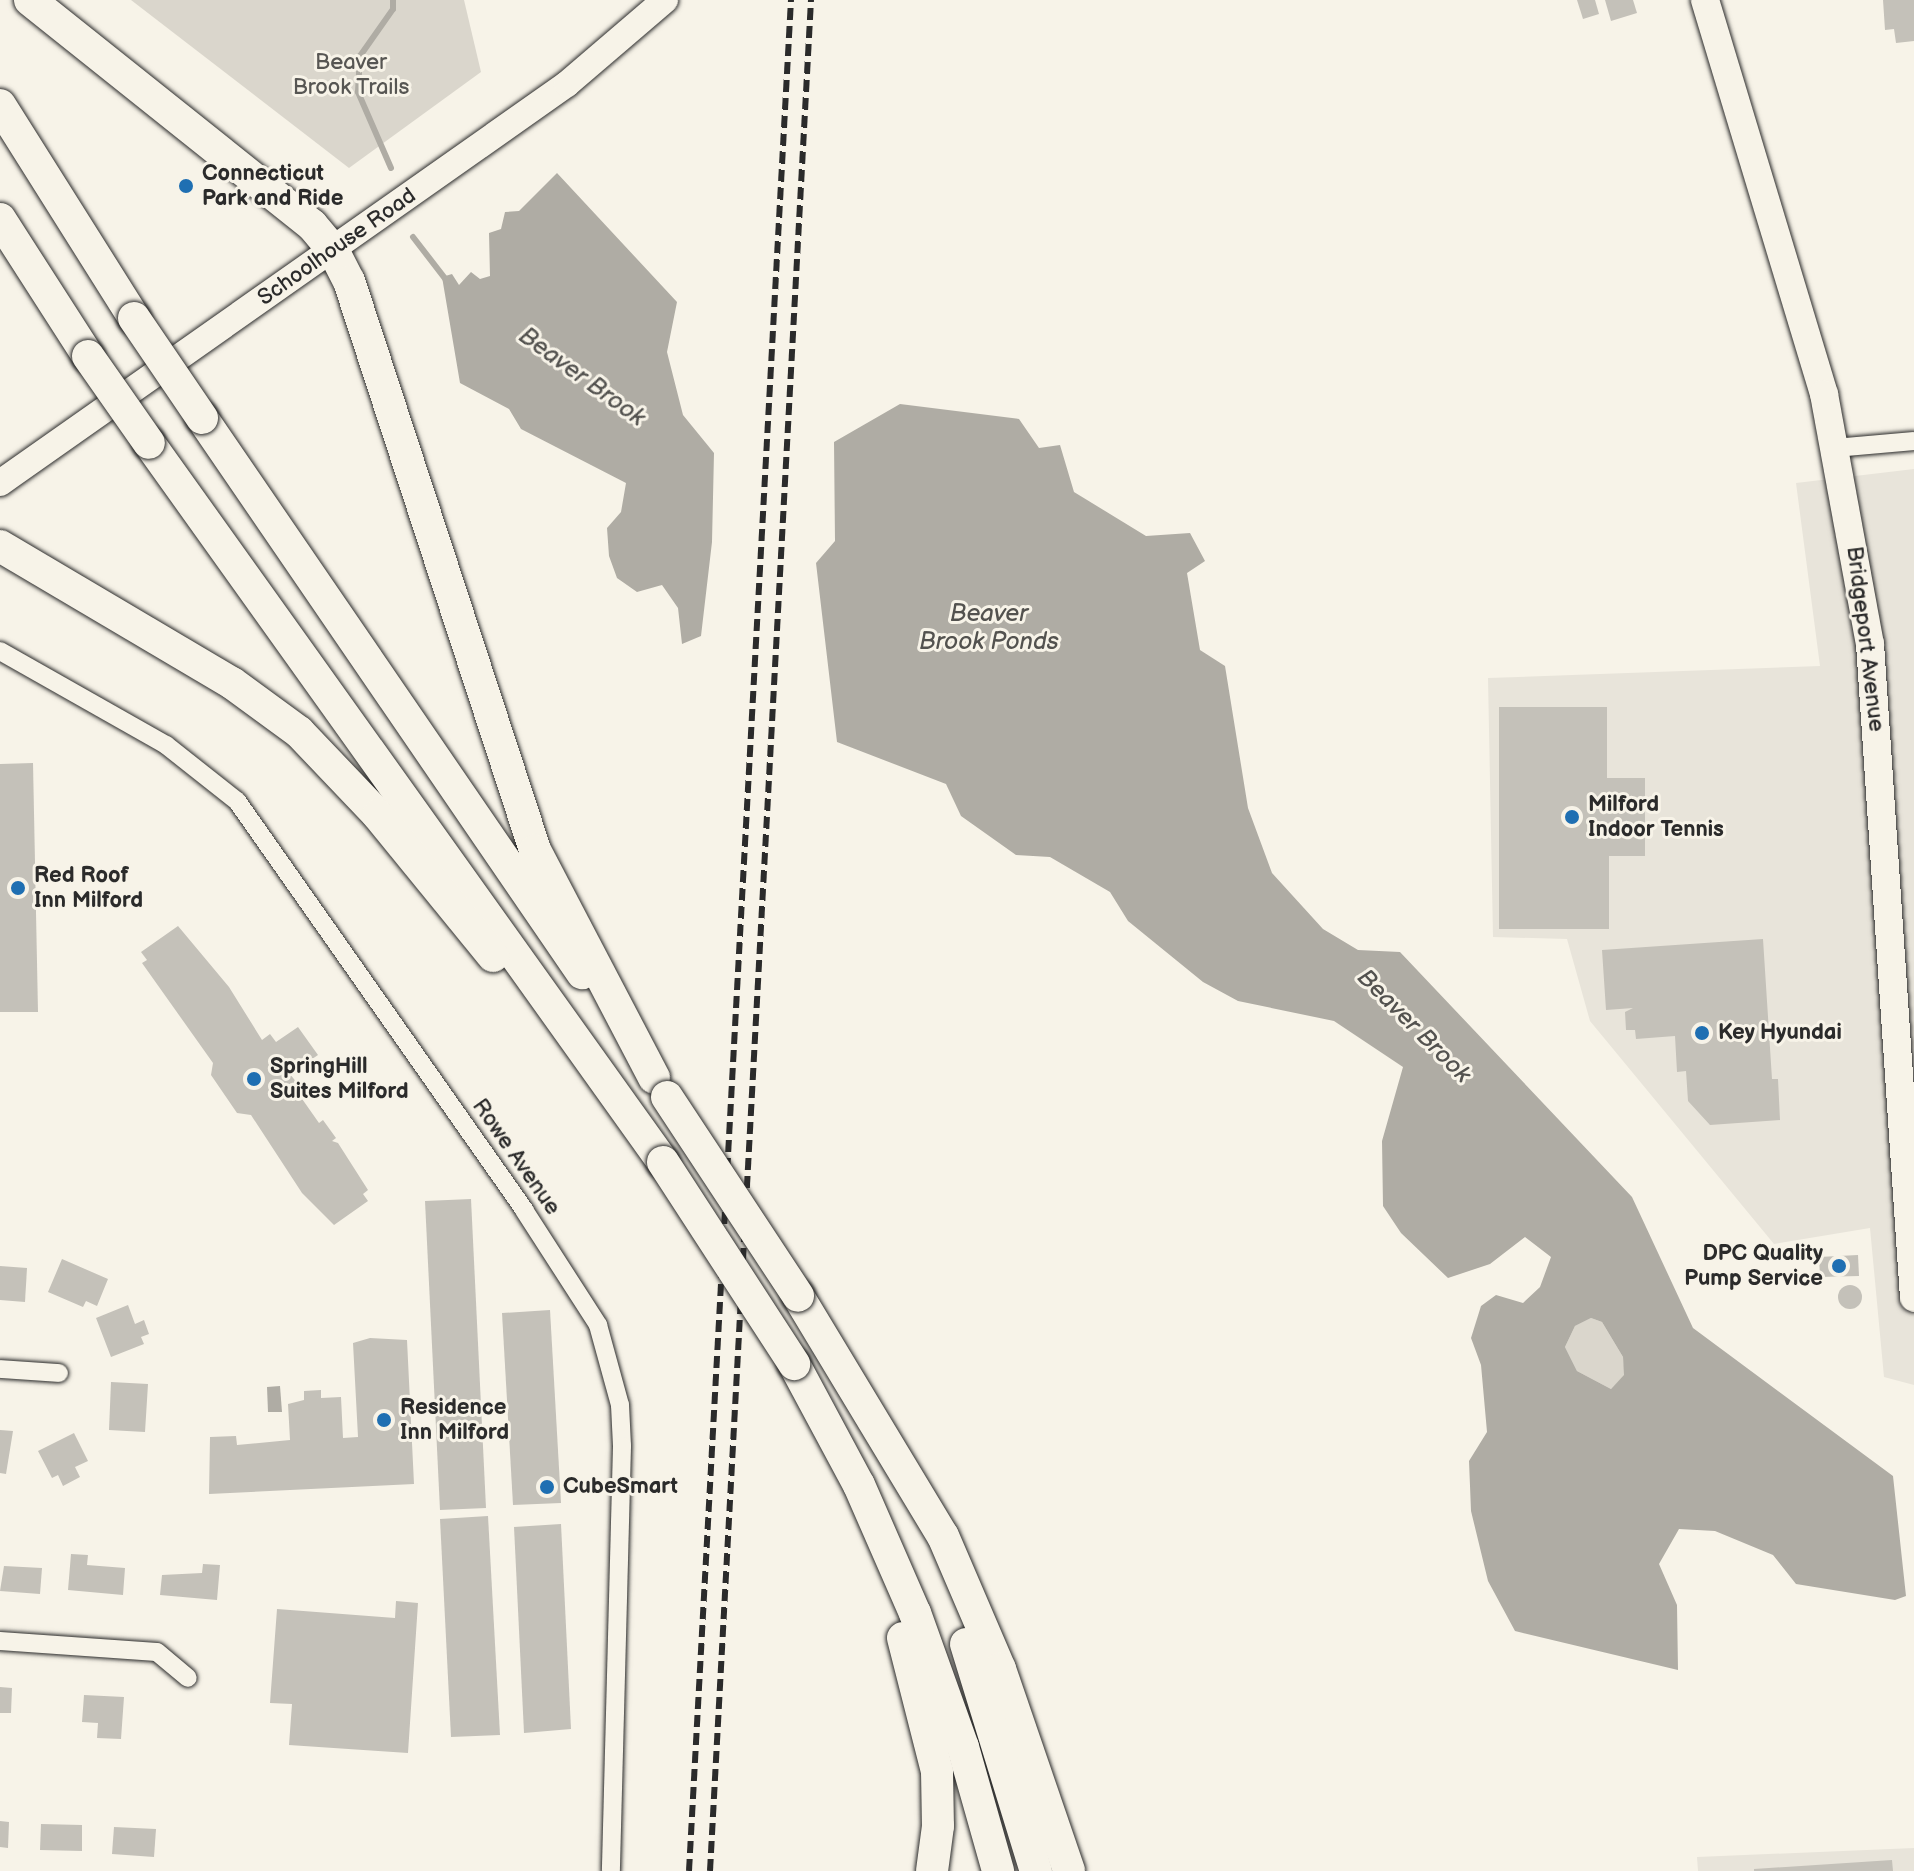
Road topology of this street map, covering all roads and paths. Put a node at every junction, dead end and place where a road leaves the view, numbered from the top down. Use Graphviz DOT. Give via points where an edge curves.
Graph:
graph roads {
  1 [pos="30,0"];
  2 [pos="665,0"];
  3 [pos="1705,0"];
  4 [pos="0,105"];
  5 [pos="0,219"];
  6 [pos="333,250"];
  7 [pos="1914,441"];
  8 [pos="1835,448"];
  9 [pos="0,483"];
  10 [pos="0,546"];
  11 [pos="0,651"];
  12 [pos="660,1088"];
  13 [pos="616,1095"];
  14 [pos="798,1296"];
  15 [pos="1914,1298"];
  16 [pos="794,1364"];
  17 [pos="0,1369"];
  18 [pos="59,1373"];
  19 [pos="0,1641"];
  20 [pos="188,1678"];
  21 [pos="611,1871"];
  22 [pos="932,1871"];
  23 [pos="998,1871"];
  24 [pos="1036,1871"];
  25 [pos="1069,1871"];
  1 -- 6 [label="highway" via="312,225"];
  2 -- 6 [label="main road, Schoolhouse Road" via="567,84"];
  3 -- 8 [label="main road, Bridgeport Avenue" via="1801,308"];
  4 -- 12 [label="highway, bridge" via="134,318"];
  5 -- 13 [label="highway, bridge" via="149,443"];
  6 -- 9 [label="main road, Schoolhouse Road"];
  6 -- 12 [label="highway" via="354,295 535,850"];
  7 -- 8 [label="street"];
  8 -- 15 [label="main road, Bridgeport Avenue" via="1871,657"];
  10 -- 13 [label="highway" via="232,683 299,732 378,815"];
  11 -- 21 [label="street, Rowe Avenue" via="179,753 237,801 524,1210 598,1325 620,1405 622,1446"];
  12 -- 14 [label="highway, bridge"];
  13 -- 16 [label="highway, bridge"];
  14 -- 24 [label="highway" via="864,1412 926,1543 978,1675"];
  14 -- 25 [label="highway" via="943,1536 1000,1669"];
  16 -- 22 [label="highway" via="907,1648 924,1707 937,1771"];
  16 -- 23 [label="highway" via="859,1485 915,1613 963,1747"];
  17 -- 18 [label="street"];
  19 -- 20 [label="street" via="157,1652"];
}
